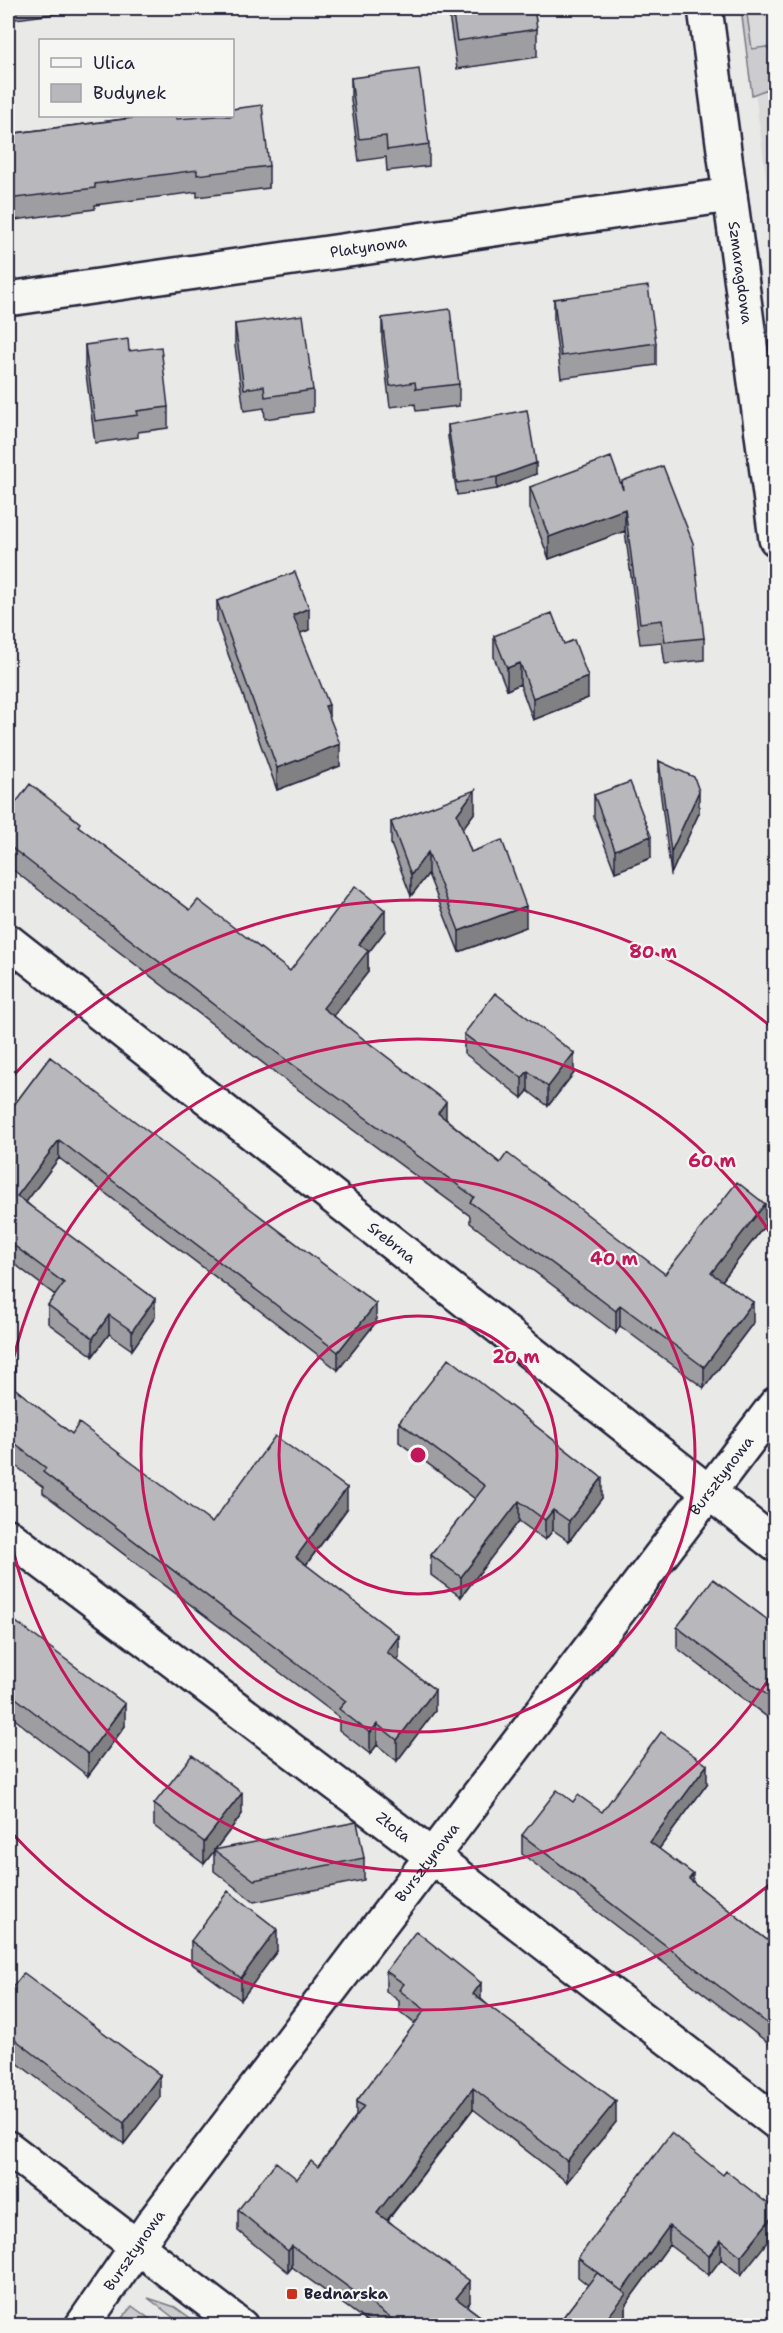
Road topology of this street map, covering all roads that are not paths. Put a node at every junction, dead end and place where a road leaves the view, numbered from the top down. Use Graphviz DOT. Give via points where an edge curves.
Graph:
graph roads {
  1 [pos="705,8"];
  2 [pos="730,195"];
  3 [pos="8,299"];
  4 [pos="776,539"];
  5 [pos="8,941"];
  6 [pos="776,1404"];
  7 [pos="708,1492"];
  8 [pos="8,1536"];
  9 [pos="776,1545"];
  10 [pos="433,1857"];
  11 [pos="776,2122"];
  12 [pos="8,2148"];
  13 [pos="137,2246"];
  14 [pos="82,2325"];
  15 [pos="241,2325"];
  1 -- 2 [label="street, Szmaragdowa"];
  2 -- 3 [label="street, Platynowa"];
  2 -- 4 [label="street, Szmaragdowa"];
  5 -- 7 [label="street, Srebrna"];
  6 -- 7 [label="street, Bursztynowa"];
  7 -- 9 [label="street, Srebrna"];
  7 -- 10 [label="street, Bursztynowa"];
  8 -- 10 [label="street, Złota"];
  10 -- 11 [label="street, Złota"];
  10 -- 13 [label="street, Bursztynowa"];
  12 -- 13 [label="street"];
  13 -- 14 [label="street, Bursztynowa"];
  13 -- 15 [label="street"];
}
